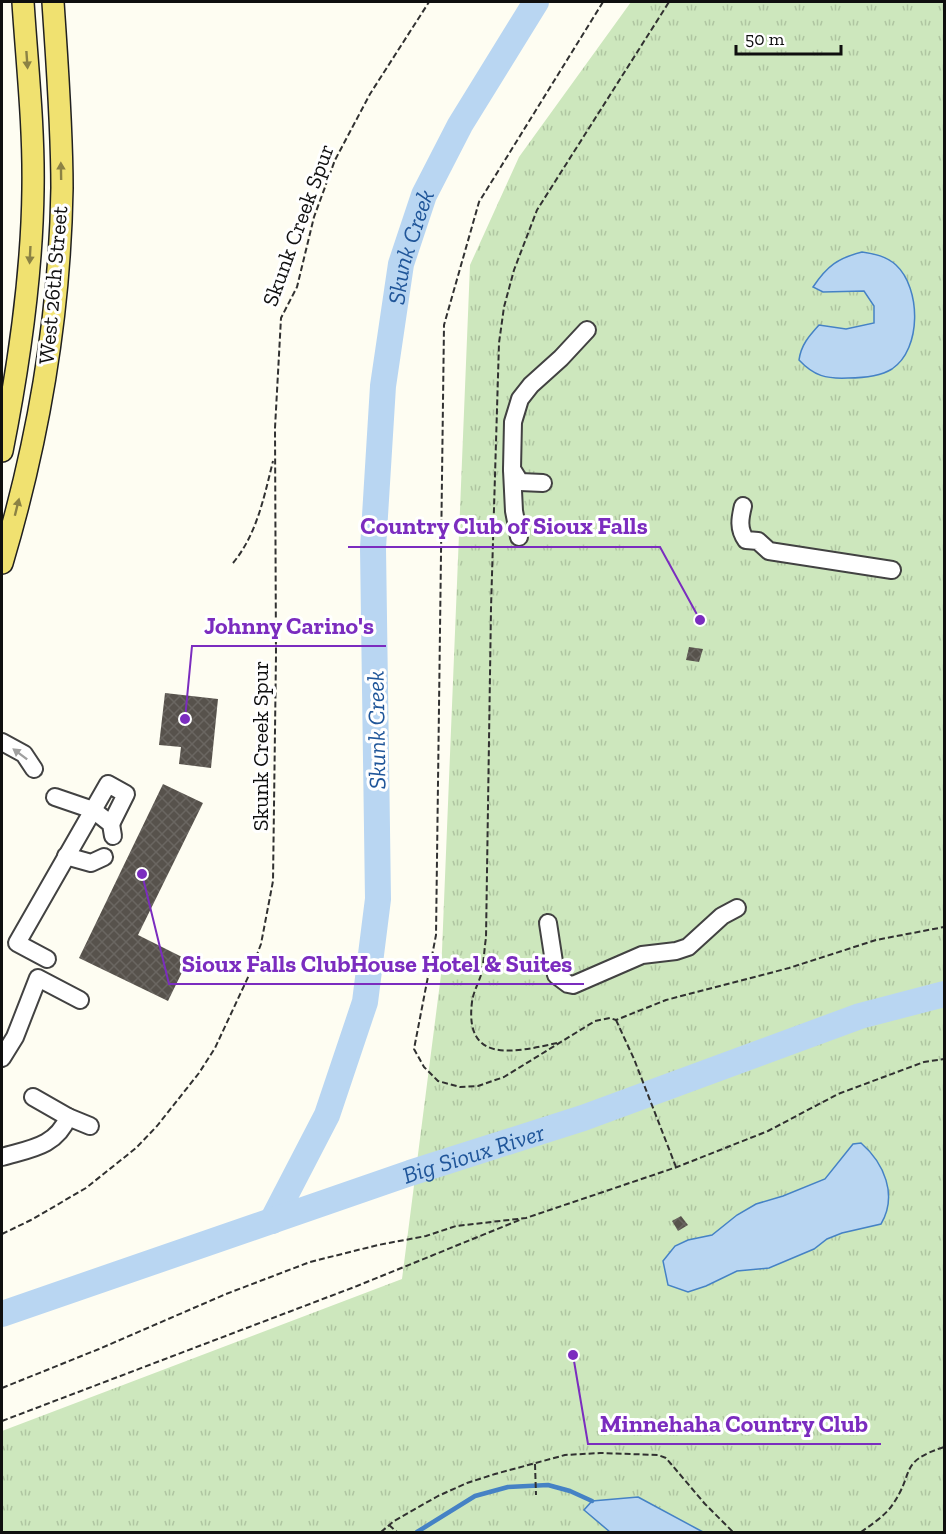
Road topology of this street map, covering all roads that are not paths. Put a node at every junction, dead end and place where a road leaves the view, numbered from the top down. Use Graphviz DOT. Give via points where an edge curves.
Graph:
graph roads {
  1 [pos="23,2"];
  2 [pos="53,2"];
  3 [pos="587,330"];
  4 [pos="2,451"];
  5 [pos="512,469"];
  6 [pos="543,483"];
  7 [pos="743,506"];
  8 [pos="519,537"];
  9 [pos="2,563"];
  10 [pos="892,570"];
  11 [pos="2,742"];
  12 [pos="34,769"];
  13 [pos="55,797"];
  14 [pos="93,810"];
  15 [pos="66,856"];
  16 [pos="104,857"];
  17 [pos="736,908"];
  18 [pos="548,923"];
  19 [pos="47,959"];
  20 [pos="80,1000"];
  21 [pos="3,1049"];
  22 [pos="33,1097"];
  23 [pos="68,1117"];
  24 [pos="90,1126"];
  25 [pos="2,1157"];
  1 -- 4 [label="main road, West 26th Street, one-way" via="32,133 32,228 18,360"];
  9 -- 2 [label="main road, West 26th Street, one-way" via="27,472 57,276 62,187"];
  3 -- 5 [label="lane" via="520,399 513,422"];
  5 -- 6 [label="lane" via="520,482"];
  5 -- 8 [label="lane"];
  7 -- 10 [label="lane" via="741,534 769,551"];
  12 -- 11 [label="lane, one-way" via="24,754"];
  13 -- 14 [label="lane"];
  14 -- 14 [label="lane" via="108,784 126,794 112,830"];
  14 -- 15 [label="lane"];
  15 -- 16 [label="lane" via="91,863"];
  15 -- 19 [label="lane" via="17,943"];
  17 -- 18 [label="lane" via="688,947 642,955 573,985 556,975"];
  20 -- 21 [label="lane" via="38,978 15,1037"];
  22 -- 23 [label="lane"];
  23 -- 24 [label="lane"];
  23 -- 25 [label="lane" via="64,1129 51,1141"];
}
